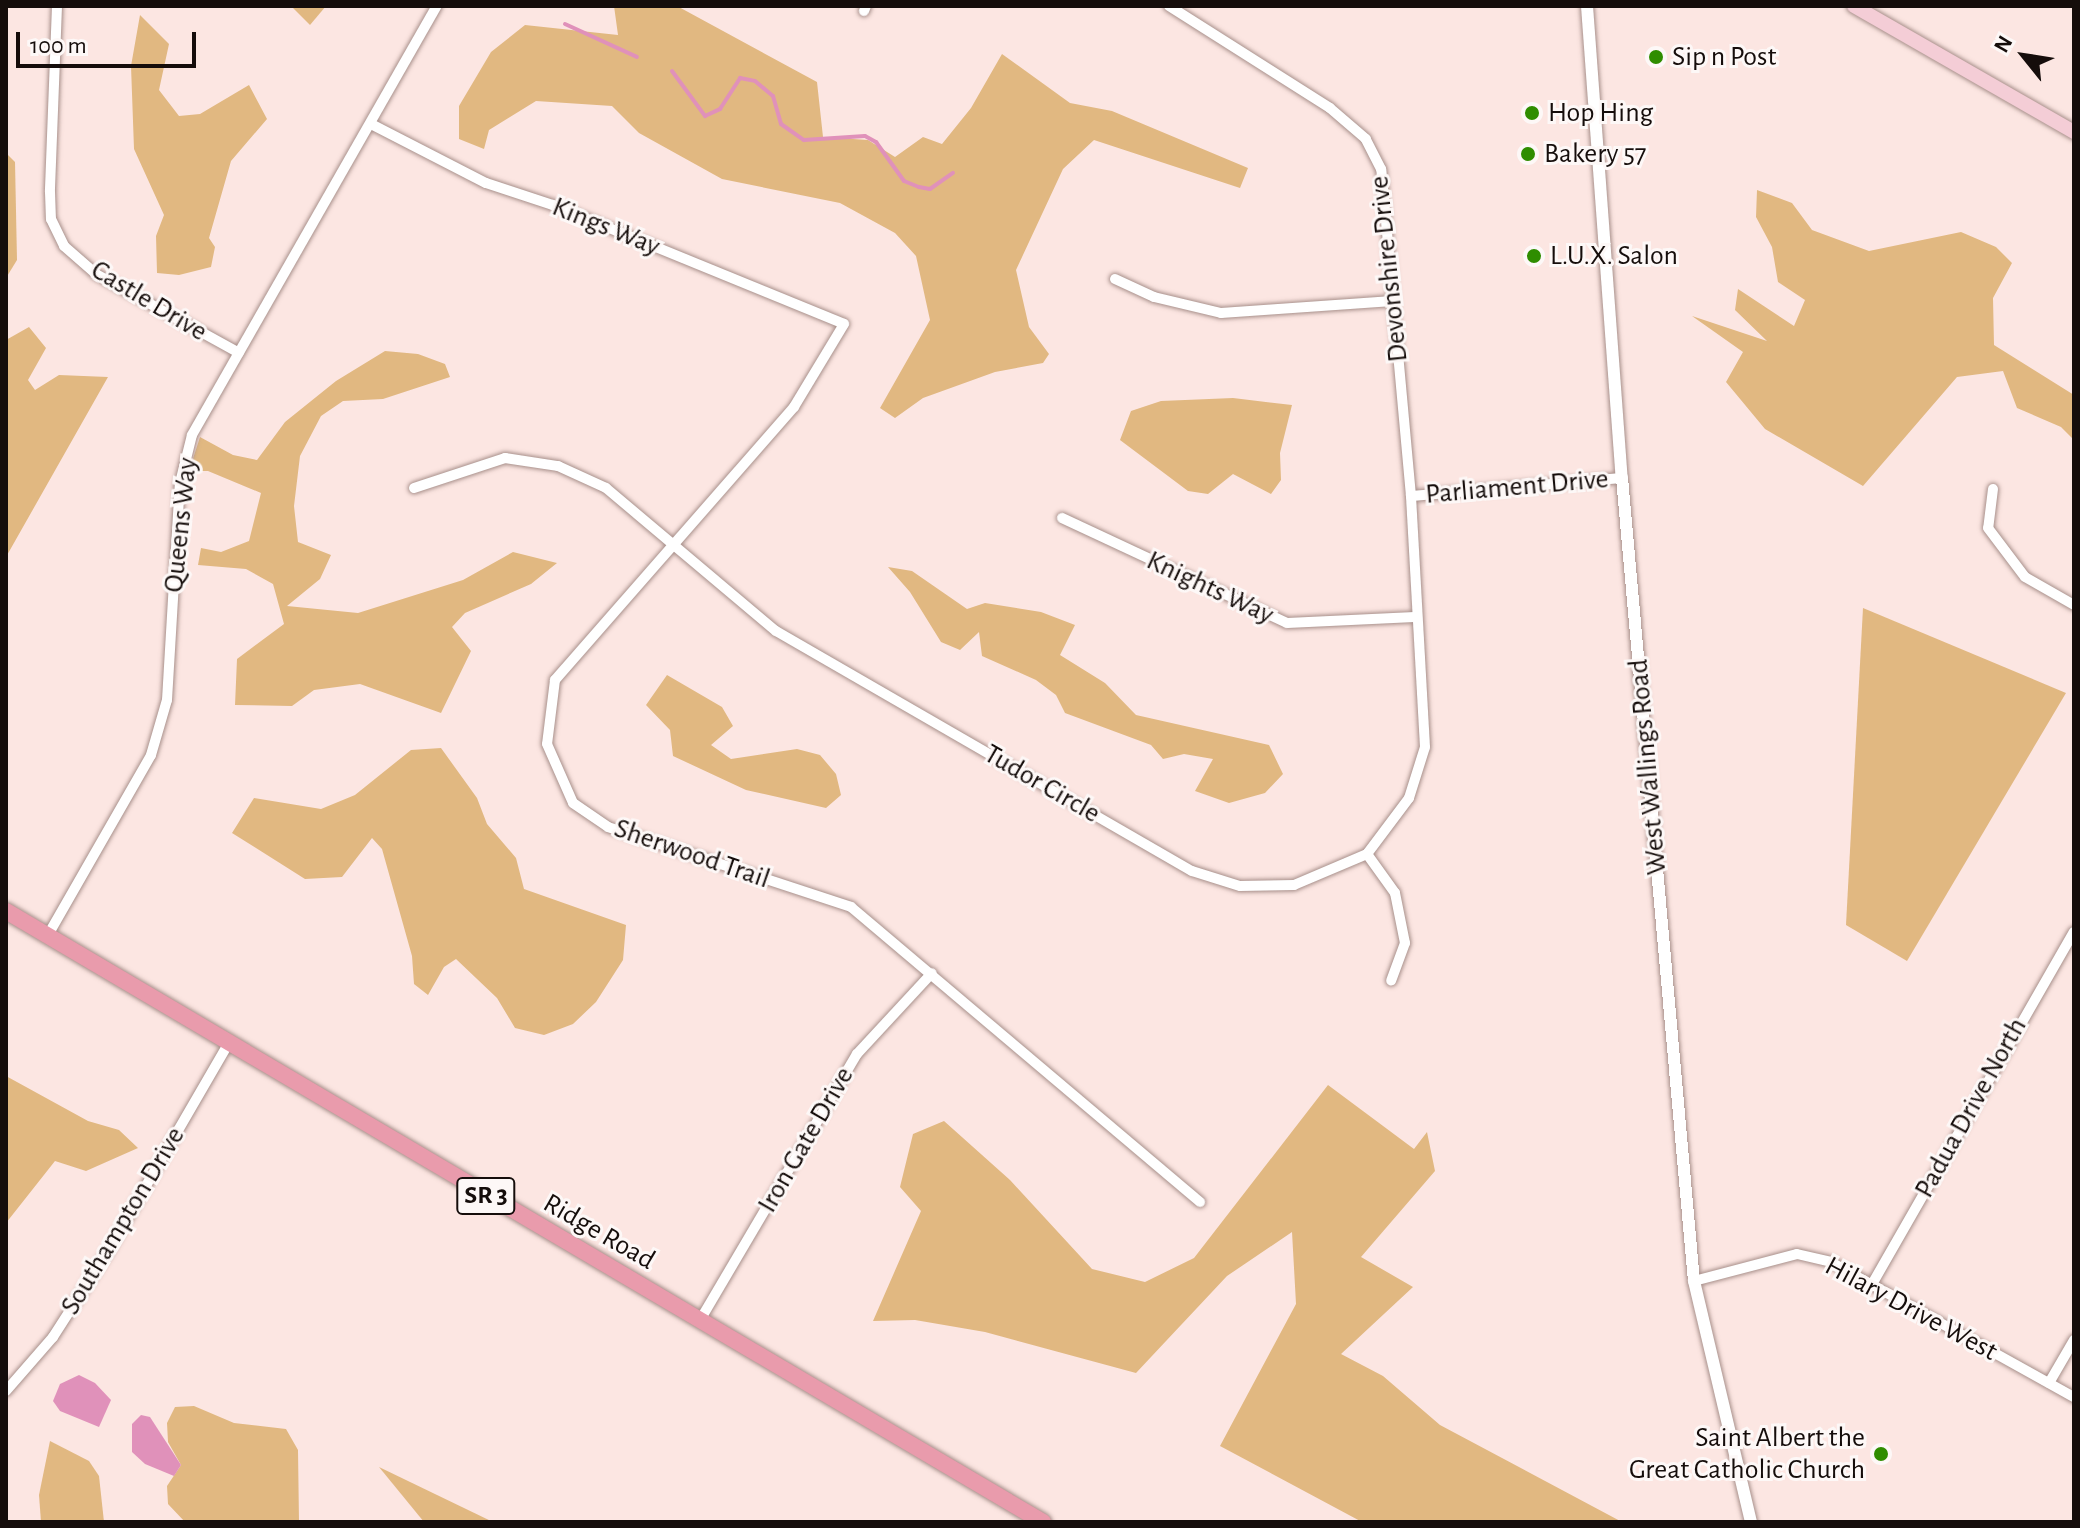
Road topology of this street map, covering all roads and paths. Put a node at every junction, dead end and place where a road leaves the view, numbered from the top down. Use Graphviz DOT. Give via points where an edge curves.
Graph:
graph roads {
  1 [pos="57,6"];
  2 [pos="437,6"];
  3 [pos="1169,6"];
  4 [pos="1587,6"];
  5 [pos="1854,6"];
  6 [pos="371,124"];
  7 [pos="2074,132"];
  8 [pos="1115,279"];
  9 [pos="1393,301"];
  10 [pos="844,324"];
  11 [pos="239,353"];
  12 [pos="1622,478"];
  13 [pos="414,488"];
  14 [pos="1993,489"];
  15 [pos="1411,496"];
  16 [pos="1062,518"];
  17 [pos="675,547"];
  18 [pos="2074,605"];
  19 [pos="1415,617"];
  20 [pos="1367,854"];
  21 [pos="6,911"];
  22 [pos="2074,932"];
  23 [pos="48,935"];
  24 [pos="932,973"];
  25 [pos="1391,981"];
  26 [pos="228,1044"];
  27 [pos="1200,1202"];
  28 [pos="1694,1281"];
  29 [pos="1871,1286"];
  30 [pos="699,1322"];
  31 [pos="2074,1340"];
  32 [pos="2049,1383"];
  33 [pos="6,1391"];
  34 [pos="2074,1397"];
  35 [pos="1043,1522"];
  36 [pos="1751,1522"];
  1 -- 11 [label="street, Castle Drive" via="50,192 51,219 64,246 96,274"];
  2 -- 6 [label="street, Queens Way"];
  3 -- 9 [label="street, Devonshire Drive" via="1330,108 1366,139 1381,169"];
  4 -- 12 [label="street, West Wallings Road"];
  5 -- 7 [label="main road"];
  6 -- 10 [label="street, Kings Way" via="486,183 553,205"];
  6 -- 11 [label="street, Queens Way"];
  8 -- 9 [label="street" via="1154,297 1221,313"];
  9 -- 15 [label="street, Devonshire Drive"];
  10 -- 17 [label="street, Sherwood Trail" via="794,407"];
  11 -- 23 [label="street, Queens Way" via="192,435 180,483 167,700 151,755"];
  12 -- 15 [label="street, Parliament Drive"];
  12 -- 28 [label="street, West Wallings Road"];
  13 -- 17 [label="street, Tudor Circle" via="505,458 558,466 606,488"];
  14 -- 18 [label="street" via="1988,528 2025,577"];
  15 -- 19 [label="street"];
  16 -- 19 [label="street, Knights Way" via="1287,623"];
  17 -- 20 [label="street, Tudor Circle" via="776,631 1192,871 1240,886 1294,885"];
  17 -- 24 [label="street, Sherwood Trail" via="555,680 547,744 573,803 608,827 851,907"];
  19 -- 20 [label="street" via="1425,747 1409,798"];
  20 -- 25 [label="street" via="1395,893 1405,943"];
  21 -- 23 [label="main road, Ridge Road / SR 3"];
  22 -- 29 [label="street, Padua Drive North"];
  23 -- 26 [label="main road, Ridge Road / SR 3"];
  24 -- 27 [label="street, Sherwood Trail"];
  24 -- 30 [label="street, Iron Gate Drive" via="857,1054"];
  26 -- 30 [label="main road, Ridge Road / SR 3"];
  26 -- 33 [label="street, Southampton Drive" via="53,1337"];
  28 -- 29 [label="street, Hilary Drive West" via="1797,1254 1831,1262"];
  28 -- 36 [label="street, West Wallings Road"];
  29 -- 32 [label="street, Hilary Drive West"];
  30 -- 35 [label="main road, Ridge Road / SR 3"];
  31 -- 32 [label="street"];
  32 -- 34 [label="street, Hilary Drive West"];
}
